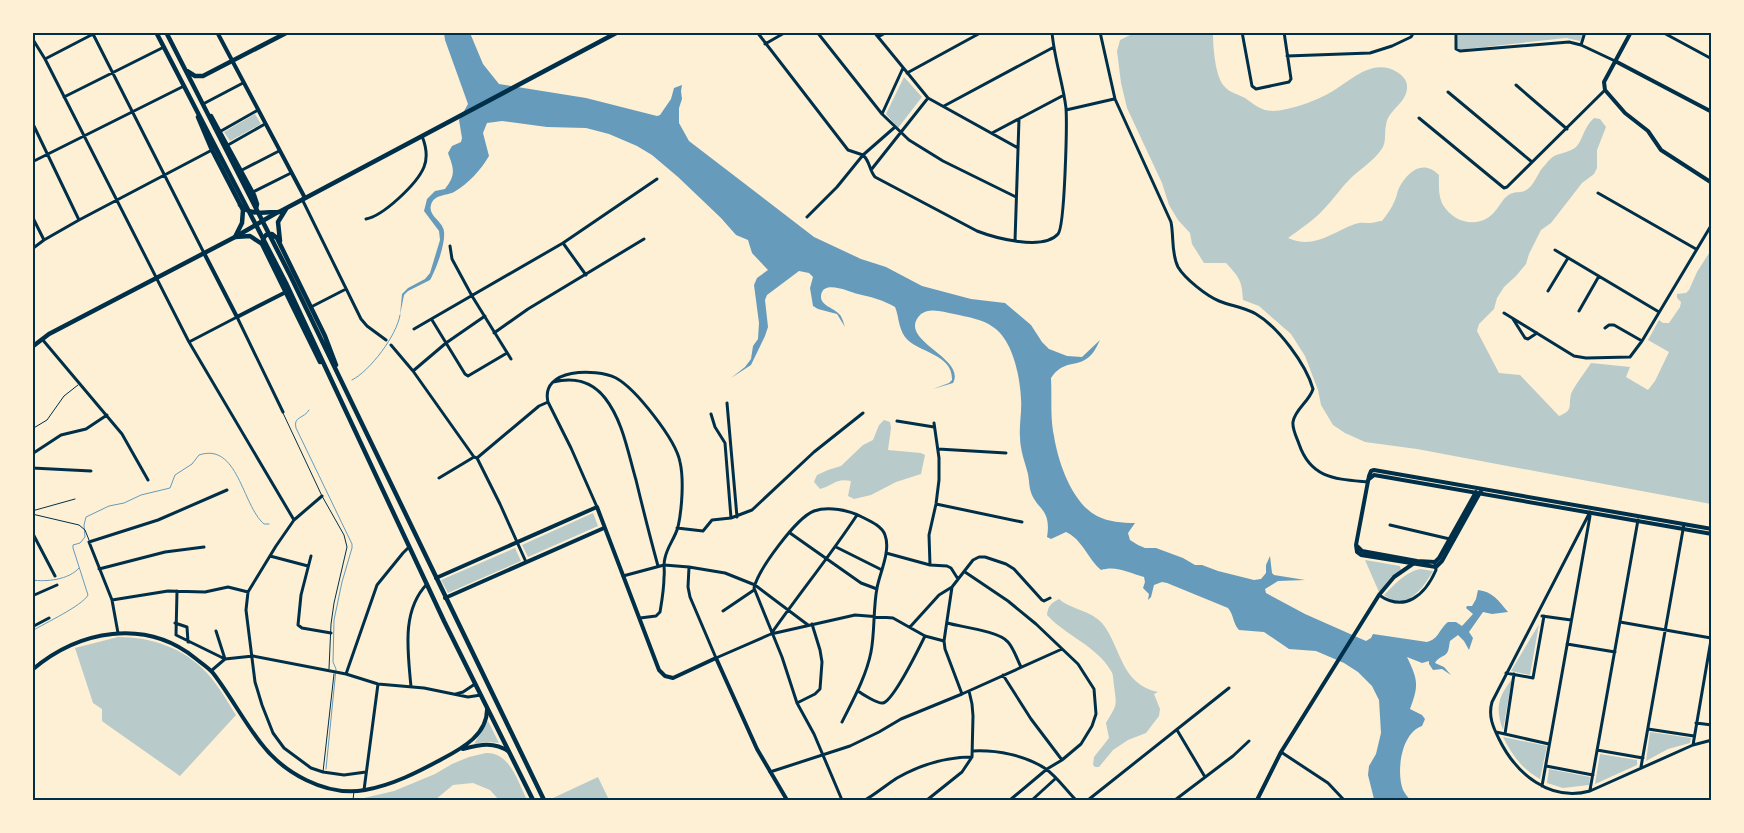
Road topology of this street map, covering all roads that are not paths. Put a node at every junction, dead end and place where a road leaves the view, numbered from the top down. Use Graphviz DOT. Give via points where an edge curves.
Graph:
graph roads {
  1 [pos="156,32"];
  2 [pos="166,32"];
  3 [pos="217,32"];
  4 [pos="288,32"];
  5 [pos="618,32"];
  6 [pos="757,32"];
  7 [pos="786,32"];
  8 [pos="817,32"];
  9 [pos="874,32"];
  10 [pos="887,32"];
  11 [pos="982,32"];
  12 [pos="1052,32"];
  13 [pos="1100,32"];
  14 [pos="1242,32"];
  15 [pos="1284,32"];
  16 [pos="1414,32"];
  17 [pos="1456,32"];
  18 [pos="1585,32"];
  19 [pos="1631,32"];
  20 [pos="1662,32"];
  21 [pos="95,33"];
  22 [pos="282,34"];
  23 [pos="878,37"];
  24 [pos="32,38"];
  25 [pos="765,44"];
  26 [pos="1581,45"];
  27 [pos="164,47"];
  28 [pos="1054,48"];
  29 [pos="1287,56"];
  30 [pos="45,59"];
  31 [pos="1712,59"];
  32 [pos="232,61"];
  33 [pos="1615,61"];
  34 [pos="903,68"];
  35 [pos="185,69"];
  36 [pos="113,73"];
  37 [pos="907,73"];
  38 [pos="243,83"];
  39 [pos="1516,85"];
  40 [pos="184,86"];
  41 [pos="1605,90"];
  42 [pos="1448,92"];
  43 [pos="1064,95"];
  44 [pos="64,97"];
  45 [pos="928,98"];
  46 [pos="1114,99"];
  47 [pos="203,104"];
  48 [pos="943,106"];
  49 [pos="258,110"];
  50 [pos="1066,110"];
  51 [pos="133,112"];
  52 [pos="1712,112"];
  53 [pos="882,114"];
  54 [pos="1419,118"];
  55 [pos="1019,119"];
  56 [pos="32,122"];
  57 [pos="265,124"];
  58 [pos="895,128"];
  59 [pos="1567,128"];
  60 [pos="221,131"];
  61 [pos="900,132"];
  62 [pos="991,133"];
  63 [pos="84,136"];
  64 [pos="422,136"];
  65 [pos="228,145"];
  66 [pos="214,148"];
  67 [pos="1018,148"];
  68 [pos="279,151"];
  69 [pos="48,154"];
  70 [pos="863,155"];
  71 [pos="32,162"];
  72 [pos="1532,162"];
  73 [pos="242,170"];
  74 [pos="871,170"];
  75 [pos="291,173"];
  76 [pos="164,174"];
  77 [pos="657,179"];
  78 [pos="1712,183"];
  79 [pos="253,192"];
  80 [pos="1598,192"];
  81 [pos="1016,196"];
  82 [pos="303,198"];
  83 [pos="116,200"];
  84 [pos="240,205"];
  85 [pos="288,206"];
  86 [pos="251,212"];
  87 [pos="279,212"];
  88 [pos="32,216"];
  89 [pos="807,217"];
  90 [pos="79,220"];
  91 [pos="366,220"];
  92 [pos="1712,224"];
  93 [pos="235,236"];
  94 [pos="644,239"];
  95 [pos="44,240"];
  96 [pos="1015,241"];
  97 [pos="563,243"];
  98 [pos="263,245"];
  99 [pos="280,245"];
  100 [pos="450,246"];
  101 [pos="32,249"];
  102 [pos="1555,250"];
  103 [pos="1696,250"];
  104 [pos="204,252"];
  105 [pos="1568,258"];
  106 [pos="586,275"];
  107 [pos="1599,276"];
  108 [pos="156,277"];
  109 [pos="346,290"];
  110 [pos="1548,291"];
  111 [pos="286,292"];
  112 [pos="472,296"];
  113 [pos="311,307"];
  114 [pos="1579,311"];
  115 [pos="1659,312"];
  116 [pos="1504,313"];
  117 [pos="485,316"];
  118 [pos="237,317"];
  119 [pos="1512,317"];
  120 [pos="432,320"];
  121 [pos="1605,328"];
  122 [pos="414,330"];
  123 [pos="494,333"];
  124 [pos="1538,333"];
  125 [pos="42,339"];
  126 [pos="386,340"];
  127 [pos="1642,341"];
  128 [pos="189,342"];
  129 [pos="446,343"];
  130 [pos="391,345"];
  131 [pos="32,347"];
  132 [pos="507,353"];
  133 [pos="511,359"];
  134 [pos="413,371"];
  135 [pos="332,382"];
  136 [pos="553,382"];
  137 [pos="79,384"];
  138 [pos="344,387"];
  139 [pos="548,402"];
  140 [pos="727,403"];
  141 [pos="283,412"];
  142 [pos="864,413"];
  143 [pos="711,414"];
  144 [pos="108,415"];
  145 [pos="897,421"];
  146 [pos="32,429"];
  147 [pos="938,449"];
  148 [pos="1006,453"];
  149 [pos="32,454"];
  150 [pos="475,457"];
  151 [pos="32,468"];
  152 [pos="91,471"];
  153 [pos="439,478"];
  154 [pos="148,480"];
  155 [pos="1368,481"];
  156 [pos="227,490"];
  157 [pos="1479,491"];
  158 [pos="322,496"];
  159 [pos="75,499"];
  160 [pos="936,504"];
  161 [pos="597,507"];
  162 [pos="1591,510"];
  163 [pos="32,511"];
  164 [pos="32,514"];
  165 [pos="857,514"];
  166 [pos="737,517"];
  167 [pos="731,518"];
  168 [pos="1638,518"];
  169 [pos="294,520"];
  170 [pos="1022,522"];
  171 [pos="1390,525"];
  172 [pos="1683,526"];
  173 [pos="604,528"];
  174 [pos="677,528"];
  175 [pos="1712,529"];
  176 [pos="32,532"];
  177 [pos="790,533"];
  178 [pos="1712,534"];
  179 [pos="1452,539"];
  180 [pos="89,542"];
  181 [pos="517,543"];
  182 [pos="1356,545"];
  183 [pos="204,547"];
  184 [pos="836,547"];
  185 [pos="410,548"];
  186 [pos="886,553"];
  187 [pos="270,556"];
  188 [pos="311,556"];
  189 [pos="827,559"];
  190 [pos="1417,561"];
  191 [pos="526,562"];
  192 [pos="930,564"];
  193 [pos="1412,564"];
  194 [pos="664,565"];
  195 [pos="1435,565"];
  196 [pos="308,566"];
  197 [pos="658,566"];
  198 [pos="689,567"];
  199 [pos="99,569"];
  200 [pos="882,570"];
  201 [pos="965,572"];
  202 [pos="55,576"];
  203 [pos="623,576"];
  204 [pos="436,578"];
  205 [pos="958,579"];
  206 [pos="426,584"];
  207 [pos="57,585"];
  208 [pos="755,585"];
  209 [pos="952,587"];
  210 [pos="877,589"];
  211 [pos="754,590"];
  212 [pos="177,591"];
  213 [pos="248,592"];
  214 [pos="1379,595"];
  215 [pos="32,596"];
  216 [pos="445,598"];
  217 [pos="1050,598"];
  218 [pos="112,600"];
  219 [pos="723,610"];
  220 [pos="788,610"];
  221 [pos="1538,615"];
  222 [pos="875,616"];
  223 [pos="1544,616"];
  224 [pos="50,618"];
  225 [pos="640,618"];
  226 [pos="1571,620"];
  227 [pos="1620,622"];
  228 [pos="175,623"];
  229 [pos="947,623"];
  230 [pos="810,625"];
  231 [pos="32,626"];
  232 [pos="910,627"];
  233 [pos="1665,629"];
  234 [pos="216,631"];
  235 [pos="118,632"];
  236 [pos="331,633"];
  237 [pos="771,634"];
  238 [pos="925,636"];
  239 [pos="1711,636"];
  240 [pos="944,641"];
  241 [pos="188,642"];
  242 [pos="1567,644"];
  243 [pos="1062,649"];
  244 [pos="1615,652"];
  245 [pos="253,656"];
  246 [pos="716,658"];
  247 [pos="225,659"];
  248 [pos="1021,667"];
  249 [pos="32,670"];
  250 [pos="329,670"];
  251 [pos="211,671"];
  252 [pos="334,671"];
  253 [pos="1506,673"];
  254 [pos="346,674"];
  255 [pos="1514,674"];
  256 [pos="1003,675"];
  257 [pos="378,684"];
  258 [pos="475,684"];
  259 [pos="411,687"];
  260 [pos="1229,688"];
  261 [pos="858,691"];
  262 [pos="969,691"];
  263 [pos="455,694"];
  264 [pos="962,694"];
  265 [pos="481,695"];
  266 [pos="796,703"];
  267 [pos="487,708"];
  268 [pos="842,722"];
  269 [pos="1696,723"];
  270 [pos="1712,725"];
  271 [pos="1648,729"];
  272 [pos="1177,730"];
  273 [pos="1496,732"];
  274 [pos="1505,734"];
  275 [pos="1694,736"];
  276 [pos="1712,740"];
  277 [pos="1249,741"];
  278 [pos="1550,744"];
  279 [pos="1693,745"];
  280 [pos="460,749"];
  281 [pos="1597,750"];
  282 [pos="973,751"];
  283 [pos="509,752"];
  284 [pos="1281,752"];
  285 [pos="822,754"];
  286 [pos="972,756"];
  287 [pos="1643,758"];
  288 [pos="1062,760"];
  289 [pos="1546,766"];
  290 [pos="1641,767"];
  291 [pos="1047,769"];
  292 [pos="323,772"];
  293 [pos="366,772"];
  294 [pos="770,772"];
  295 [pos="1593,775"];
  296 [pos="1205,777"];
  297 [pos="1055,778"];
  298 [pos="1542,786"];
  299 [pos="364,790"];
  300 [pos="354,791"];
  301 [pos="1590,791"];
  302 [pos="353,800"];
  303 [pos="533,800"];
  304 [pos="544,800"];
  305 [pos="787,800"];
  306 [pos="842,800"];
  307 [pos="865,800"];
  308 [pos="927,800"];
  309 [pos="1010,800"];
  310 [pos="1032,800"];
  311 [pos="1076,800"];
  312 [pos="1088,800"];
  313 [pos="1174,800"];
  314 [pos="1257,800"];
  315 [pos="1344,800"];
  1 -- 27 [label="main road"];
  2 -- 35 [label="main road"];
  3 -- 32 [label="street"];
  4 -- 22 [label="main road"];
  5 -- 64 [label="main road"];
  6 -- 25 [label="street"];
  7 -- 25 [label="street"];
  8 -- 53 [label="street"];
  9 -- 23 [label="street"];
  10 -- 23 [label="street"];
  11 -- 37 [label="street"];
  12 -- 28 [label="street"];
  13 -- 46 [label="street"];
  14 -- 29 [label="street" via="1252,86 1256,90 1287,83 1291,79"];
  15 -- 29 [label="street"];
  16 -- 29 [label="street" via="1411,37 1370,53"];
  17 -- 26 [label="street" via="1456,49 1460,51 1569,42"];
  18 -- 26 [label="street"];
  19 -- 33 [label="street"];
  20 -- 31 [label="street"];
  21 -- 30 [label="street"];
  21 -- 36 [label="street"];
  22 -- 32 [label="main road"];
  23 -- 34 [label="street"];
  24 -- 30 [label="street"];
  25 -- 70 [label="street" via="848,150"];
  26 -- 33 [label="street"];
  27 -- 36 [label="street"];
  27 -- 40 [label="main road"];
  28 -- 43 [label="street"];
  28 -- 48 [label="street"];
  30 -- 44 [label="street"];
  32 -- 35 [label="main road" via="202,76 195,76"];
  32 -- 38 [label="street"];
  33 -- 41 [label="street" via="1604,82"];
  33 -- 52 [label="street"];
  34 -- 37 [label="street"];
  34 -- 53 [label="street"];
  35 -- 47 [label="main road"];
  36 -- 44 [label="street"];
  36 -- 51 [label="street"];
  37 -- 45 [label="street"];
  38 -- 47 [label="street"];
  38 -- 49 [label="street"];
  39 -- 59 [label="street"];
  40 -- 51 [label="street"];
  40 -- 66 [label="main road"];
  41 -- 59 [label="street"];
  41 -- 78 [label="street" via="1625,114 1648,131 1661,150"];
  42 -- 72 [label="street"];
  43 -- 50 [label="street"];
  43 -- 55 [label="street"];
  44 -- 63 [label="street"];
  45 -- 48 [label="street"];
  45 -- 61 [label="street"];
  46 -- 50 [label="street"];
  46 -- 155 [label="street" via="1171,222 1173,256 1182,273 1213,298 1265,320 1301,361 1313,389 1295,415 1293,428 1308,464 1329,476"];
  47 -- 60 [label="main road"];
  47 -- 138 [label="main road"];
  48 -- 62 [label="street"];
  49 -- 57 [label="street"];
  49 -- 60 [label="street"];
  50 -- 96 [label="street" via="1060,230 1047,241"];
  51 -- 63 [label="street"];
  51 -- 76 [label="street"];
  53 -- 58 [label="street"];
  54 -- 72 [label="street" via="1501,187 1507,187"];
  55 -- 62 [label="street"];
  55 -- 67 [label="street"];
  56 -- 69 [label="street"];
  57 -- 65 [label="street"];
  57 -- 68 [label="street"];
  58 -- 61 [label="street"];
  58 -- 70 [label="street"];
  59 -- 72 [label="street"];
  60 -- 65 [label="main road"];
  61 -- 74 [label="street"];
  61 -- 81 [label="street" via="943,161"];
  62 -- 67 [label="street"];
  63 -- 69 [label="street"];
  63 -- 83 [label="street"];
  64 -- 82 [label="main road"];
  64 -- 91 [label="street" via="426,160 420,173 381,214"];
  65 -- 73 [label="main road"];
  66 -- 76 [label="street"];
  66 -- 84 [label="main road"];
  66 -- 135 [label="main road" via="317,346"];
  67 -- 81 [label="street"];
  68 -- 73 [label="street"];
  68 -- 75 [label="street"];
  69 -- 71 [label="street"];
  69 -- 90 [label="street"];
  70 -- 74 [label="street"];
  70 -- 89 [label="street"];
  73 -- 79 [label="main road"];
  74 -- 96 [label="street" via="875,177 977,231 993,238"];
  75 -- 79 [label="street"];
  75 -- 82 [label="street"];
  76 -- 83 [label="street"];
  76 -- 104 [label="street"];
  77 -- 97 [label="street"];
  79 -- 86 [label="main road" via="257,206"];
  80 -- 103 [label="street"];
  81 -- 96 [label="street"];
  82 -- 85 [label="main road"];
  82 -- 109 [label="street"];
  83 -- 90 [label="street"];
  83 -- 108 [label="street"];
  84 -- 86 [label="main road"];
  84 -- 93 [label="main road" via="244,219"];
  85 -- 87 [label="main road"];
  85 -- 99 [label="main road" via="278,222"];
  86 -- 87 [label="main road"];
  87 -- 93 [label="main road"];
  88 -- 95 [label="street"];
  90 -- 95 [label="street"];
  92 -- 103 [label="street"];
  93 -- 98 [label="main road" via="250,236"];
  93 -- 104 [label="main road"];
  94 -- 106 [label="street"];
  95 -- 101 [label="street"];
  97 -- 106 [label="street"];
  97 -- 112 [label="street"];
  98 -- 99 [label="main road" via="264,238 271,234"];
  98 -- 111 [label="main road"];
  99 -- 113 [label="main road"];
  100 -- 112 [label="street" via="452,259"];
  102 -- 105 [label="street"];
  103 -- 115 [label="street"];
  104 -- 108 [label="main road"];
  104 -- 118 [label="street"];
  105 -- 107 [label="street"];
  105 -- 110 [label="street"];
  106 -- 123 [label="street"];
  107 -- 114 [label="street"];
  107 -- 115 [label="street"];
  108 -- 125 [label="main road"];
  108 -- 128 [label="street"];
  109 -- 113 [label="street"];
  109 -- 126 [label="street" via="361,319"];
  111 -- 118 [label="street"];
  111 -- 135 [label="main road"];
  112 -- 117 [label="street"];
  112 -- 120 [label="street"];
  113 -- 138 [label="main road"];
  115 -- 127 [label="street"];
  116 -- 119 [label="street"];
  117 -- 123 [label="street"];
  117 -- 129 [label="street"];
  118 -- 128 [label="street"];
  118 -- 141 [label="street"];
  119 -- 124 [label="street"];
  119 -- 124 [label="street" via="1525,338"];
  120 -- 122 [label="street"];
  120 -- 129 [label="street"];
  121 -- 127 [label="street" via="1614,325"];
  123 -- 132 [label="street"];
  124 -- 127 [label="street" via="1574,356 1586,358 1628,358"];
  125 -- 131 [label="main road"];
  125 -- 137 [label="street"];
  128 -- 169 [label="street"];
  129 -- 132 [label="street" via="465,374 470,376"];
  129 -- 134 [label="street"];
  130 -- 134 [label="street"];
  132 -- 133 [label="street"];
  134 -- 150 [label="street"];
  135 -- 185 [label="main road"];
  136 -- 139 [label="street" via="547,394"];
  136 -- 174 [label="street" via="572,374 610,376 623,383 648,410 680,460"];
  136 -- 197 [label="street" via="571,380 586,383 605,398 614,413 624,438"];
  137 -- 144 [label="street"];
  137 -- 146 [label="lane" via="64,396 47,420"];
  138 -- 204 [label="main road"];
  139 -- 150 [label="street"];
  139 -- 161 [label="street"];
  140 -- 166 [label="street"];
  141 -- 158 [label="lane"];
  142 -- 166 [label="street" via="814,452 752,510"];
  143 -- 167 [label="street" via="725,443"];
  144 -- 149 [label="street" via="86,429 61,435"];
  144 -- 154 [label="street"];
  145 -- 147 [label="street" via="934,425"];
  147 -- 148 [label="street"];
  147 -- 160 [label="street"];
  150 -- 153 [label="street"];
  150 -- 181 [label="street"];
  151 -- 152 [label="street"];
  155 -- 157 [label="street" via="1374,475"];
  155 -- 182 [label="street"];
  156 -- 180 [label="street" via="158,520"];
  157 -- 162 [label="street"];
  157 -- 179 [label="street"];
  158 -- 169 [label="street"];
  158 -- 236 [label="lane" via="348,547 334,603"];
  159 -- 163 [label="lane"];
  160 -- 170 [label="street"];
  160 -- 192 [label="street" via="930,535"];
  161 -- 173 [label="street"];
  161 -- 181 [label="street"];
  162 -- 168 [label="street"];
  162 -- 221 [label="street"];
  162 -- 226 [label="street"];
  164 -- 180 [label="lane" via="79,525 85,530"];
  165 -- 177 [label="street" via="814,511"];
  165 -- 184 [label="street"];
  165 -- 186 [label="street" via="881,528 885,535"];
  166 -- 167 [label="street"];
  167 -- 174 [label="street" via="712,520 703,531"];
  168 -- 172 [label="street"];
  168 -- 227 [label="street"];
  169 -- 187 [label="street"];
  171 -- 179 [label="street"];
  172 -- 175 [label="street"];
  172 -- 178 [label="street"];
  172 -- 233 [label="street"];
  173 -- 191 [label="street"];
  173 -- 203 [label="street"];
  174 -- 194 [label="street"];
  176 -- 202 [label="street"];
  177 -- 189 [label="street"];
  177 -- 208 [label="street" via="772,553"];
  179 -- 195 [label="street"];
  180 -- 199 [label="street"];
  181 -- 191 [label="street"];
  181 -- 204 [label="street"];
  182 -- 190 [label="street" via="1362,551"];
  182 -- 193 [label="street" via="1361,555"];
  183 -- 199 [label="street" via="165,552"];
  184 -- 189 [label="street"];
  184 -- 200 [label="street"];
  185 -- 206 [label="main road"];
  185 -- 254 [label="street" via="377,585"];
  186 -- 192 [label="street"];
  186 -- 200 [label="street"];
  187 -- 196 [label="street"];
  187 -- 213 [label="street"];
  188 -- 196 [label="street"];
  189 -- 210 [label="street" via="861,583"];
  189 -- 220 [label="street"];
  190 -- 193 [label="street"];
  190 -- 195 [label="street"];
  191 -- 216 [label="street"];
  192 -- 205 [label="street" via="949,567"];
  193 -- 195 [label="street"];
  193 -- 214 [label="street" via="1394,577"];
  194 -- 197 [label="street"];
  194 -- 198 [label="street"];
  194 -- 225 [label="street" via="660,612 656,616"];
  195 -- 214 [label="street" via="1435,572 1424,588 1410,601 1397,604"];
  196 -- 236 [label="street" via="298,625"];
  197 -- 203 [label="street"];
  198 -- 208 [label="street" via="725,573"];
  198 -- 246 [label="street" via="690,597"];
  199 -- 218 [label="street"];
  200 -- 210 [label="street"];
  201 -- 205 [label="street"];
  201 -- 217 [label="street" via="973,560 985,557 1014,570 1042,600"];
  201 -- 243 [label="street" via="1008,601"];
  203 -- 225 [label="street"];
  204 -- 216 [label="main road"];
  205 -- 209 [label="street"];
  206 -- 258 [label="main road"];
  206 -- 259 [label="street" via="415,599 409,621"];
  207 -- 215 [label="street"];
  208 -- 211 [label="street"];
  208 -- 220 [label="street"];
  209 -- 229 [label="street"];
  209 -- 232 [label="street" via="939,595"];
  210 -- 222 [label="street"];
  211 -- 219 [label="street"];
  211 -- 237 [label="street"];
  212 -- 213 [label="street" via="205,592 228,587"];
  212 -- 218 [label="street"];
  212 -- 228 [label="street"];
  213 -- 245 [label="street" via="246,610"];
  214 -- 284 [label="street"];
  216 -- 304 [label="main road"];
  218 -- 235 [label="street"];
  220 -- 230 [label="street"];
  220 -- 237 [label="street"];
  221 -- 223 [label="street"];
  221 -- 253 [label="street"];
  222 -- 230 [label="street" via="855,615"];
  222 -- 232 [label="street" via="893,618"];
  222 -- 261 [label="street" via="870,655"];
  223 -- 226 [label="street"];
  223 -- 255 [label="street" via="1534,676"];
  224 -- 231 [label="street"];
  225 -- 246 [label="street" via="659,670 665,676 673,678"];
  226 -- 242 [label="street"];
  227 -- 233 [label="street"];
  227 -- 244 [label="street"];
  228 -- 241 [label="street" via="176,635"];
  228 -- 241 [label="street" via="187,627"];
  229 -- 240 [label="street"];
  229 -- 248 [label="street" via="1004,638"];
  230 -- 237 [label="street"];
  230 -- 266 [label="street" via="822,662 820,689"];
  232 -- 238 [label="street"];
  233 -- 239 [label="street"];
  233 -- 271 [label="street"];
  234 -- 247 [label="street"];
  235 -- 249 [label="street" via="88,639"];
  235 -- 251 [label="street" via="164,640 184,650"];
  236 -- 250 [label="lane"];
  237 -- 246 [label="street"];
  237 -- 266 [label="street" via="782,657"];
  238 -- 240 [label="street"];
  238 -- 261 [label="street" via="894,692 884,702"];
  239 -- 269 [label="street"];
  240 -- 264 [label="street"];
  241 -- 247 [label="street"];
  242 -- 244 [label="street"];
  242 -- 278 [label="street"];
  243 -- 248 [label="street"];
  243 -- 288 [label="street" via="1089,679 1096,700 1096,714 1086,737"];
  244 -- 281 [label="street"];
  245 -- 247 [label="street"];
  245 -- 250 [label="street"];
  245 -- 292 [label="street" via="255,682 273,732 284,748 311,768"];
  246 -- 294 [label="street" via="744,724"];
  247 -- 251 [label="street"];
  248 -- 256 [label="street"];
  250 -- 252 [label="street"];
  251 -- 300 [label="street" via="260,742 282,766 310,782"];
  252 -- 254 [label="street"];
  252 -- 292 [label="lane"];
  253 -- 255 [label="street"];
  253 -- 273 [label="street" via="1490,707"];
  254 -- 257 [label="street"];
  255 -- 274 [label="street"];
  256 -- 262 [label="street"];
  256 -- 288 [label="street"];
  257 -- 259 [label="street"];
  257 -- 293 [label="street"];
  258 -- 263 [label="street"];
  258 -- 265 [label="main road"];
  259 -- 263 [label="street"];
  260 -- 272 [label="street"];
  261 -- 268 [label="street"];
  262 -- 264 [label="street"];
  262 -- 282 [label="street"];
  263 -- 265 [label="street"];
  264 -- 285 [label="street" via="901,719 850,746"];
  265 -- 267 [label="main road"];
  266 -- 285 [label="street"];
  267 -- 280 [label="street" via="481,730"];
  267 -- 283 [label="main road"];
  269 -- 270 [label="street"];
  269 -- 275 [label="street"];
  271 -- 275 [label="street"];
  271 -- 287 [label="street"];
  272 -- 296 [label="street"];
  272 -- 312 [label="street"];
  273 -- 274 [label="street"];
  273 -- 298 [label="street" via="1515,765"];
  274 -- 278 [label="street"];
  275 -- 279 [label="street"];
  276 -- 279 [label="street"];
  277 -- 296 [label="street"];
  278 -- 289 [label="street"];
  279 -- 290 [label="street"];
  280 -- 283 [label="street" via="492,745"];
  280 -- 299 [label="street" via="405,778"];
  281 -- 287 [label="street"];
  281 -- 295 [label="street"];
  282 -- 286 [label="street"];
  282 -- 291 [label="street" via="1018,756"];
  283 -- 303 [label="main road"];
  284 -- 314 [label="street"];
  284 -- 315 [label="street" via="1328,783"];
  285 -- 294 [label="street"];
  285 -- 306 [label="street"];
  286 -- 307 [label="street" via="926,765"];
  286 -- 308 [label="street" via="962,772"];
  287 -- 290 [label="street"];
  288 -- 291 [label="street"];
  289 -- 295 [label="street"];
  289 -- 298 [label="street"];
  290 -- 301 [label="street"];
  291 -- 297 [label="street"];
  291 -- 309 [label="street"];
  292 -- 293 [label="street" via="344,775"];
  293 -- 299 [label="street"];
  294 -- 305 [label="street"];
  295 -- 301 [label="street"];
  296 -- 313 [label="street"];
  297 -- 310 [label="street"];
  297 -- 311 [label="street"];
  298 -- 301 [label="street" via="1573,794"];
  299 -- 300 [label="street"];
  300 -- 302 [label="lane"];
}
